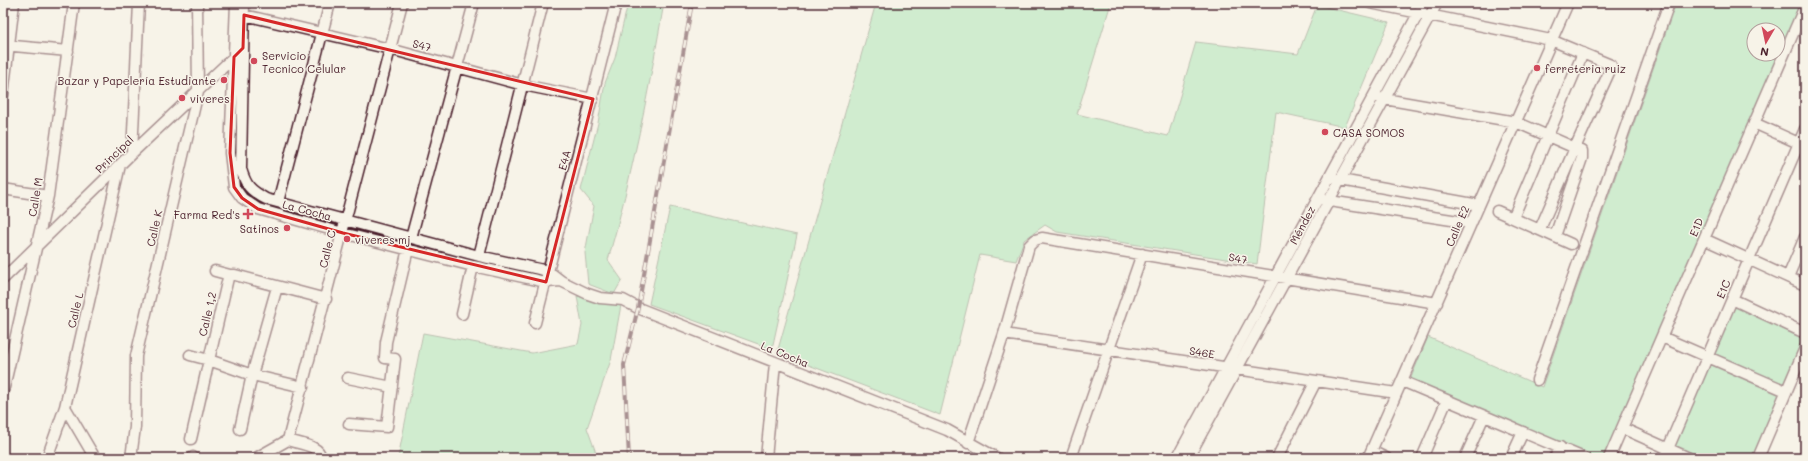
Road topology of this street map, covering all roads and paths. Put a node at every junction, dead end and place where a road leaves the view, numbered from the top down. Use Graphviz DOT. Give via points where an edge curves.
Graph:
graph roads {
  1 [pos="14,3"];
  2 [pos="74,3"];
  3 [pos="139,3"];
  4 [pos="198,3"];
  5 [pos="236,3"];
  6 [pos="244,3"];
  7 [pos="330,3"];
  8 [pos="402,3"];
  9 [pos="474,3"];
  10 [pos="544,3"];
  11 [pos="616,3"];
  12 [pos="1370,3"];
  13 [pos="1437,3"];
  14 [pos="1568,3"];
  15 [pos="1669,3"];
  16 [pos="1805,6"];
  17 [pos="1421,8"];
  18 [pos="1431,14"];
  19 [pos="244,15"];
  20 [pos="1800,29"];
  21 [pos="322,33"];
  22 [pos="1551,40"];
  23 [pos="6,45"];
  24 [pos="243,48"];
  25 [pos="390,49"];
  26 [pos="68,51"];
  27 [pos="1583,53"];
  28 [pos="234,57"];
  29 [pos="457,66"];
  30 [pos="523,85"];
  31 [pos="198,92"];
  32 [pos="3,95"];
  33 [pos="1373,97"];
  34 [pos="1385,98"];
  35 [pos="593,99"];
  36 [pos="1516,122"];
  37 [pos="1754,123"];
  38 [pos="1805,130"];
  39 [pos="1548,136"];
  40 [pos="1802,144"];
  41 [pos="1575,148"];
  42 [pos="132,153"];
  43 [pos="120,165"];
  44 [pos="1329,178"];
  45 [pos="1340,180"];
  46 [pos="3,190"];
  47 [pos="48,196"];
  48 [pos="1318,199"];
  49 [pos="1329,201"];
  50 [pos="278,202"];
  51 [pos="1479,205"];
  52 [pos="1497,211"];
  53 [pos="1513,218"];
  54 [pos="346,220"];
  55 [pos="1471,223"];
  56 [pos="1540,229"];
  57 [pos="344,233"];
  58 [pos="1555,236"];
  59 [pos="411,238"];
  60 [pos="1805,238"];
  61 [pos="1704,239"];
  62 [pos="38,244"];
  63 [pos="1572,244"];
  64 [pos="408,249"];
  65 [pos="1142,254"];
  66 [pos="479,256"];
  67 [pos="1749,260"];
  68 [pos="473,266"];
  69 [pos="215,271"];
  70 [pos="548,271"];
  71 [pos="230,275"];
  72 [pos="1276,277"];
  73 [pos="1788,277"];
  74 [pos="1287,279"];
  75 [pos="3,280"];
  76 [pos="561,281"];
  77 [pos="546,282"];
  78 [pos="1805,285"];
  79 [pos="276,287"];
  80 [pos="326,299"];
  81 [pos="1732,299"];
  82 [pos="1437,303"];
  83 [pos="462,314"];
  84 [pos="535,323"];
  85 [pos="1805,333"];
  86 [pos="1004,334"];
  87 [pos="1662,337"];
  88 [pos="1805,348"];
  89 [pos="1108,350"];
  90 [pos="190,356"];
  91 [pos="1707,356"];
  92 [pos="209,360"];
  93 [pos="775,363"];
  94 [pos="1226,368"];
  95 [pos="1237,369"];
  96 [pos="252,375"];
  97 [pos="348,378"];
  98 [pos="1402,380"];
  99 [pos="1537,380"];
  100 [pos="1316,381"];
  101 [pos="303,387"];
  102 [pos="392,387"];
  103 [pos="1786,391"];
  104 [pos="3,392"];
  105 [pos="1396,393"];
  106 [pos="1447,400"];
  107 [pos="65,407"];
  108 [pos="1484,416"];
  109 [pos="349,424"];
  110 [pos="1622,428"];
  111 [pos="240,429"];
  112 [pos="1523,432"];
  113 [pos="191,439"];
  114 [pos="288,440"];
  115 [pos="968,443"];
  116 [pos="1560,447"];
  117 [pos="1666,453"];
  118 [pos="1369,455"];
  119 [pos="47,458"];
  120 [pos="95,458"];
  121 [pos="131,458"];
  122 [pos="256,458"];
  123 [pos="321,458"];
  124 [pos="766,458"];
  125 [pos="997,458"];
  126 [pos="1071,458"];
  127 [pos="1177,458"];
  128 [pos="1188,458"];
  129 [pos="1277,458"];
  130 [pos="1386,458"];
  131 [pos="1422,458"];
  132 [pos="1465,458"];
  133 [pos="1512,458"];
  134 [pos="1555,458"];
  135 [pos="1584,458"];
  136 [pos="1609,458"];
  137 [pos="1689,458"];
  138 [pos="1758,458"];
  1 -- 23 [label="street"];
  2 -- 26 [label="street, Calle M"];
  3 -- 42 [label="street"];
  4 -- 31 [label="street, Calle K"];
  5 -- 28 [label="street, La Cocha"];
  6 -- 19 [label="street, La Cocha"];
  7 -- 21 [label="street"];
  8 -- 25 [label="street, Calle C"];
  9 -- 29 [label="street"];
  10 -- 30 [label="street"];
  11 -- 35 [label="street, E4A"];
  12 -- 17 [label="street"];
  13 -- 18 [label="street, Méndez"];
  14 -- 22 [label="street, Calle E2"];
  15 -- 99 [label="street"];
  16 -- 20 [label="street, E1D"];
  17 -- 18 [label="street"];
  17 -- 33 [label="street, Méndez"];
  18 -- 22 [label="street"];
  18 -- 34 [label="street, Méndez"];
  19 -- 21 [label="street, S47"];
  19 -- 24 [label="street, La Cocha"];
  20 -- 37 [label="street, E1D"];
  21 -- 25 [label="street, S47"];
  21 -- 50 [label="street"];
  22 -- 27 [label="street"];
  22 -- 36 [label="street, Calle E2"];
  23 -- 26 [label="street"];
  23 -- 32 [label="street"];
  24 -- 28 [label="street, Principal"];
  24 -- 50 [label="street, La Cocha" via="241,169 246,184 254,192"];
  25 -- 29 [label="street, S47"];
  25 -- 54 [label="street, Calle C"];
  26 -- 47 [label="street, Calle M"];
  27 -- 39 [label="street"];
  27 -- 41 [label="street" via="1609,64 1611,68"];
  28 -- 31 [label="street, Principal"];
  28 -- 57 [label="street, La Cocha" via="230,153 234,186 242,198 258,209"];
  29 -- 30 [label="street, S47"];
  29 -- 59 [label="street"];
  30 -- 35 [label="street, S47"];
  30 -- 66 [label="street"];
  31 -- 42 [label="street, Principal"];
  31 -- 121 [label="street, Calle K" via="136,356 135,427"];
  33 -- 34 [label="street"];
  33 -- 44 [label="street, Méndez"];
  34 -- 36 [label="street"];
  34 -- 45 [label="street, Méndez"];
  35 -- 70 [label="street, E4A"];
  36 -- 39 [label="street"];
  36 -- 51 [label="street, Calle E2"];
  37 -- 40 [label="street"];
  37 -- 61 [label="street, E1D"];
  38 -- 40 [label="street, E1C"];
  39 -- 41 [label="street"];
  39 -- 53 [label="street"];
  40 -- 67 [label="street, E1C"];
  41 -- 56 [label="street"];
  41 -- 58 [label="street" via="1582,151 1582,158"];
  42 -- 43 [label="street, Principal"];
  43 -- 62 [label="street, Principal"];
  43 -- 107 [label="street, Calle L"];
  44 -- 45 [label="street"];
  44 -- 48 [label="street, Méndez"];
  45 -- 49 [label="street, Méndez"];
  45 -- 51 [label="street"];
  46 -- 47 [label="street"];
  47 -- 62 [label="street, Calle M"];
  48 -- 49 [label="street"];
  48 -- 72 [label="street, Méndez"];
  49 -- 55 [label="street"];
  49 -- 74 [label="street, Méndez"];
  50 -- 54 [label="street, La Cocha"];
  51 -- 55 [label="street, Calle E2"];
  52 -- 53 [label="street"];
  53 -- 56 [label="street"];
  54 -- 57 [label="street, Calle C"];
  54 -- 59 [label="street, La Cocha"];
  55 -- 82 [label="street, Calle E2"];
  56 -- 58 [label="street"];
  57 -- 64 [label="street, La Cocha"];
  57 -- 80 [label="street, Calle C"];
  58 -- 63 [label="street"];
  59 -- 66 [label="street, La Cocha"];
  60 -- 73 [label="street"];
  61 -- 67 [label="street"];
  61 -- 87 [label="street, E1D"];
  62 -- 75 [label="street, Principal"];
  62 -- 104 [label="street, Calle M"];
  64 -- 68 [label="street, La Cocha"];
  64 -- 102 [label="street" via="386,342 385,358 394,359"];
  65 -- 72 [label="street, S47"];
  65 -- 86 [label="street, S47" via="1042,238 1035,240 1029,246"];
  65 -- 89 [label="street"];
  66 -- 70 [label="street, La Cocha"];
  67 -- 73 [label="street"];
  67 -- 81 [label="street, E1C"];
  68 -- 77 [label="street, La Cocha"];
  68 -- 83 [label="street"];
  69 -- 71 [label="street"];
  70 -- 76 [label="street, La Cocha"];
  70 -- 77 [label="street, E4A"];
  71 -- 79 [label="street"];
  71 -- 92 [label="street, Calle 1,2"];
  72 -- 74 [label="street, S47"];
  72 -- 94 [label="street, Méndez"];
  73 -- 78 [label="street"];
  74 -- 82 [label="street, S47"];
  74 -- 95 [label="street, Méndez"];
  76 -- 77 [label="street, La Cocha"];
  76 -- 93 [label="street, La Cocha" via="600,298 615,298"];
  77 -- 84 [label="street, E4A"];
  79 -- 80 [label="street"];
  79 -- 96 [label="street"];
  80 -- 101 [label="street, Calle C"];
  81 -- 85 [label="street"];
  81 -- 91 [label="street, E1C"];
  82 -- 98 [label="street, Calle E2"];
  86 -- 89 [label="street, S46E"];
  86 -- 115 [label="street"];
  87 -- 91 [label="street"];
  87 -- 110 [label="street, E1D"];
  88 -- 103 [label="street"];
  89 -- 94 [label="street, S46E"];
  89 -- 126 [label="street"];
  90 -- 92 [label="street"];
  91 -- 103 [label="street"];
  91 -- 117 [label="street, E1C"];
  92 -- 96 [label="street"];
  92 -- 113 [label="street, Calle 1,2"];
  93 -- 115 [label="street, La Cocha" via="947,430"];
  93 -- 124 [label="street"];
  94 -- 95 [label="street, S46E"];
  94 -- 127 [label="street, Méndez"];
  95 -- 100 [label="street, S46E"];
  95 -- 128 [label="street, Méndez"];
  96 -- 101 [label="street"];
  96 -- 111 [label="street"];
  97 -- 102 [label="street"];
  98 -- 105 [label="street, Calle E2"];
  98 -- 106 [label="street"];
  100 -- 105 [label="street, S46E"];
  100 -- 129 [label="street"];
  101 -- 114 [label="street, Calle C"];
  102 -- 109 [label="street" via="387,427"];
  103 -- 138 [label="street"];
  105 -- 118 [label="street, Calle E2"];
  106 -- 108 [label="street"];
  106 -- 131 [label="street"];
  107 -- 119 [label="street, Calle L"];
  107 -- 120 [label="street"];
  108 -- 112 [label="street"];
  108 -- 132 [label="street"];
  110 -- 117 [label="street"];
  110 -- 136 [label="street, E1D"];
  112 -- 116 [label="street"];
  112 -- 133 [label="street"];
  114 -- 122 [label="street"];
  114 -- 123 [label="street" via="317,449"];
  115 -- 125 [label="street, La Cocha"];
  116 -- 134 [label="street"];
  116 -- 135 [label="street"];
  117 -- 137 [label="street"];
  118 -- 130 [label="street"];
}
